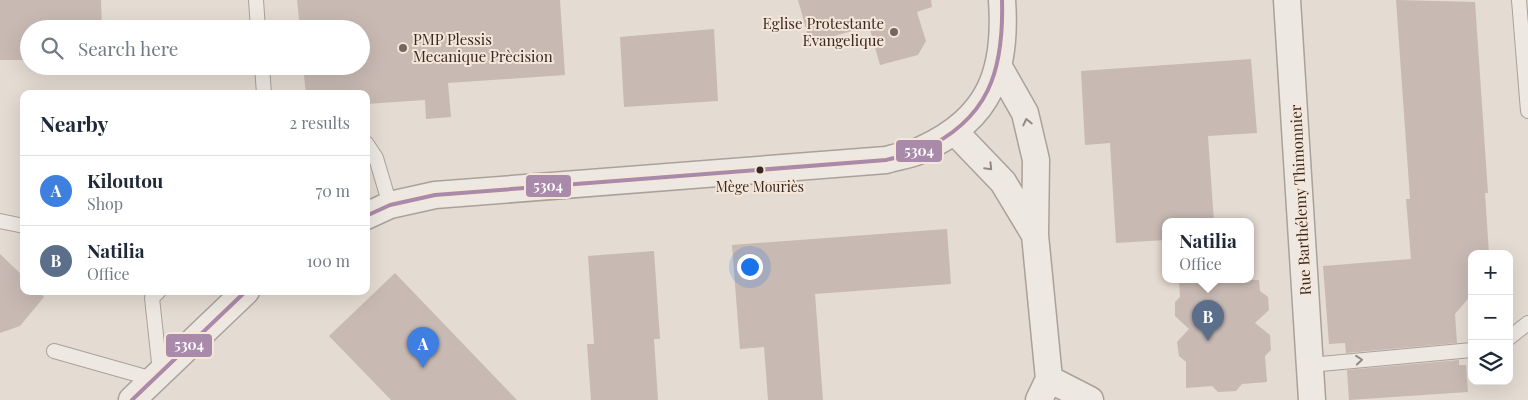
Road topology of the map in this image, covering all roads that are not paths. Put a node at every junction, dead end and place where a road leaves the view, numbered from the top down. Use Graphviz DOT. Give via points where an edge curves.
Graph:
graph roads {
  1 [pos="256,0"];
  2 [pos="1002,0"];
  3 [pos="1287,0"];
  4 [pos="1520,0"];
  5 [pos="257,20"];
  6 [pos="1000,69"];
  7 [pos="263,75"];
  8 [pos="264,90"];
  9 [pos="1528,111"];
  10 [pos="955,132"];
  11 [pos="370,149"];
  12 [pos="390,205"];
  13 [pos="370,214"];
  14 [pos="0,220"];
  15 [pos="20,225"];
  16 [pos="1035,235"];
  17 [pos="155,295"];
  18 [pos="242,295"];
  19 [pos="1528,323"];
  20 [pos="1513,335"];
  21 [pos="54,350"];
  22 [pos="1468,350"];
  23 [pos="1310,364"];
  24 [pos="156,375"];
  25 [pos="1044,390"];
  26 [pos="132,400"];
  27 [pos="1090,400"];
  28 [pos="1312,400"];
  1 -- 5 [label="lane"];
  2 -- 6 [label="street" via="1004,32"];
  3 -- 23 [label="street, Rue Barthélemy Thimonnier"];
  4 -- 9 [label="lane"];
  6 -- 10 [label="street" via="981,107"];
  16 -- 6 [label="street, one-way" via="1036,160 1025,113"];
  7 -- 8 [label="lane"];
  10 -- 12 [label="street" via="922,150 886,160 435,195"];
  10 -- 16 [label="street, one-way" via="1003,182"];
  11 -- 12 [label="lane" via="376,158"];
  12 -- 13 [label="street"];
  14 -- 15 [label="lane"];
  16 -- 25 [label="street"];
  17 -- 24 [label="lane" via="152,298"];
  18 -- 24 [label="street"];
  19 -- 20 [label="lane"];
  21 -- 24 [label="lane"];
  23 -- 22 [label="lane, one-way"];
  23 -- 28 [label="street, Rue Barthélemy Thimonnier"];
  24 -- 26 [label="street"];
  25 -- 27 [label="street"];
}
